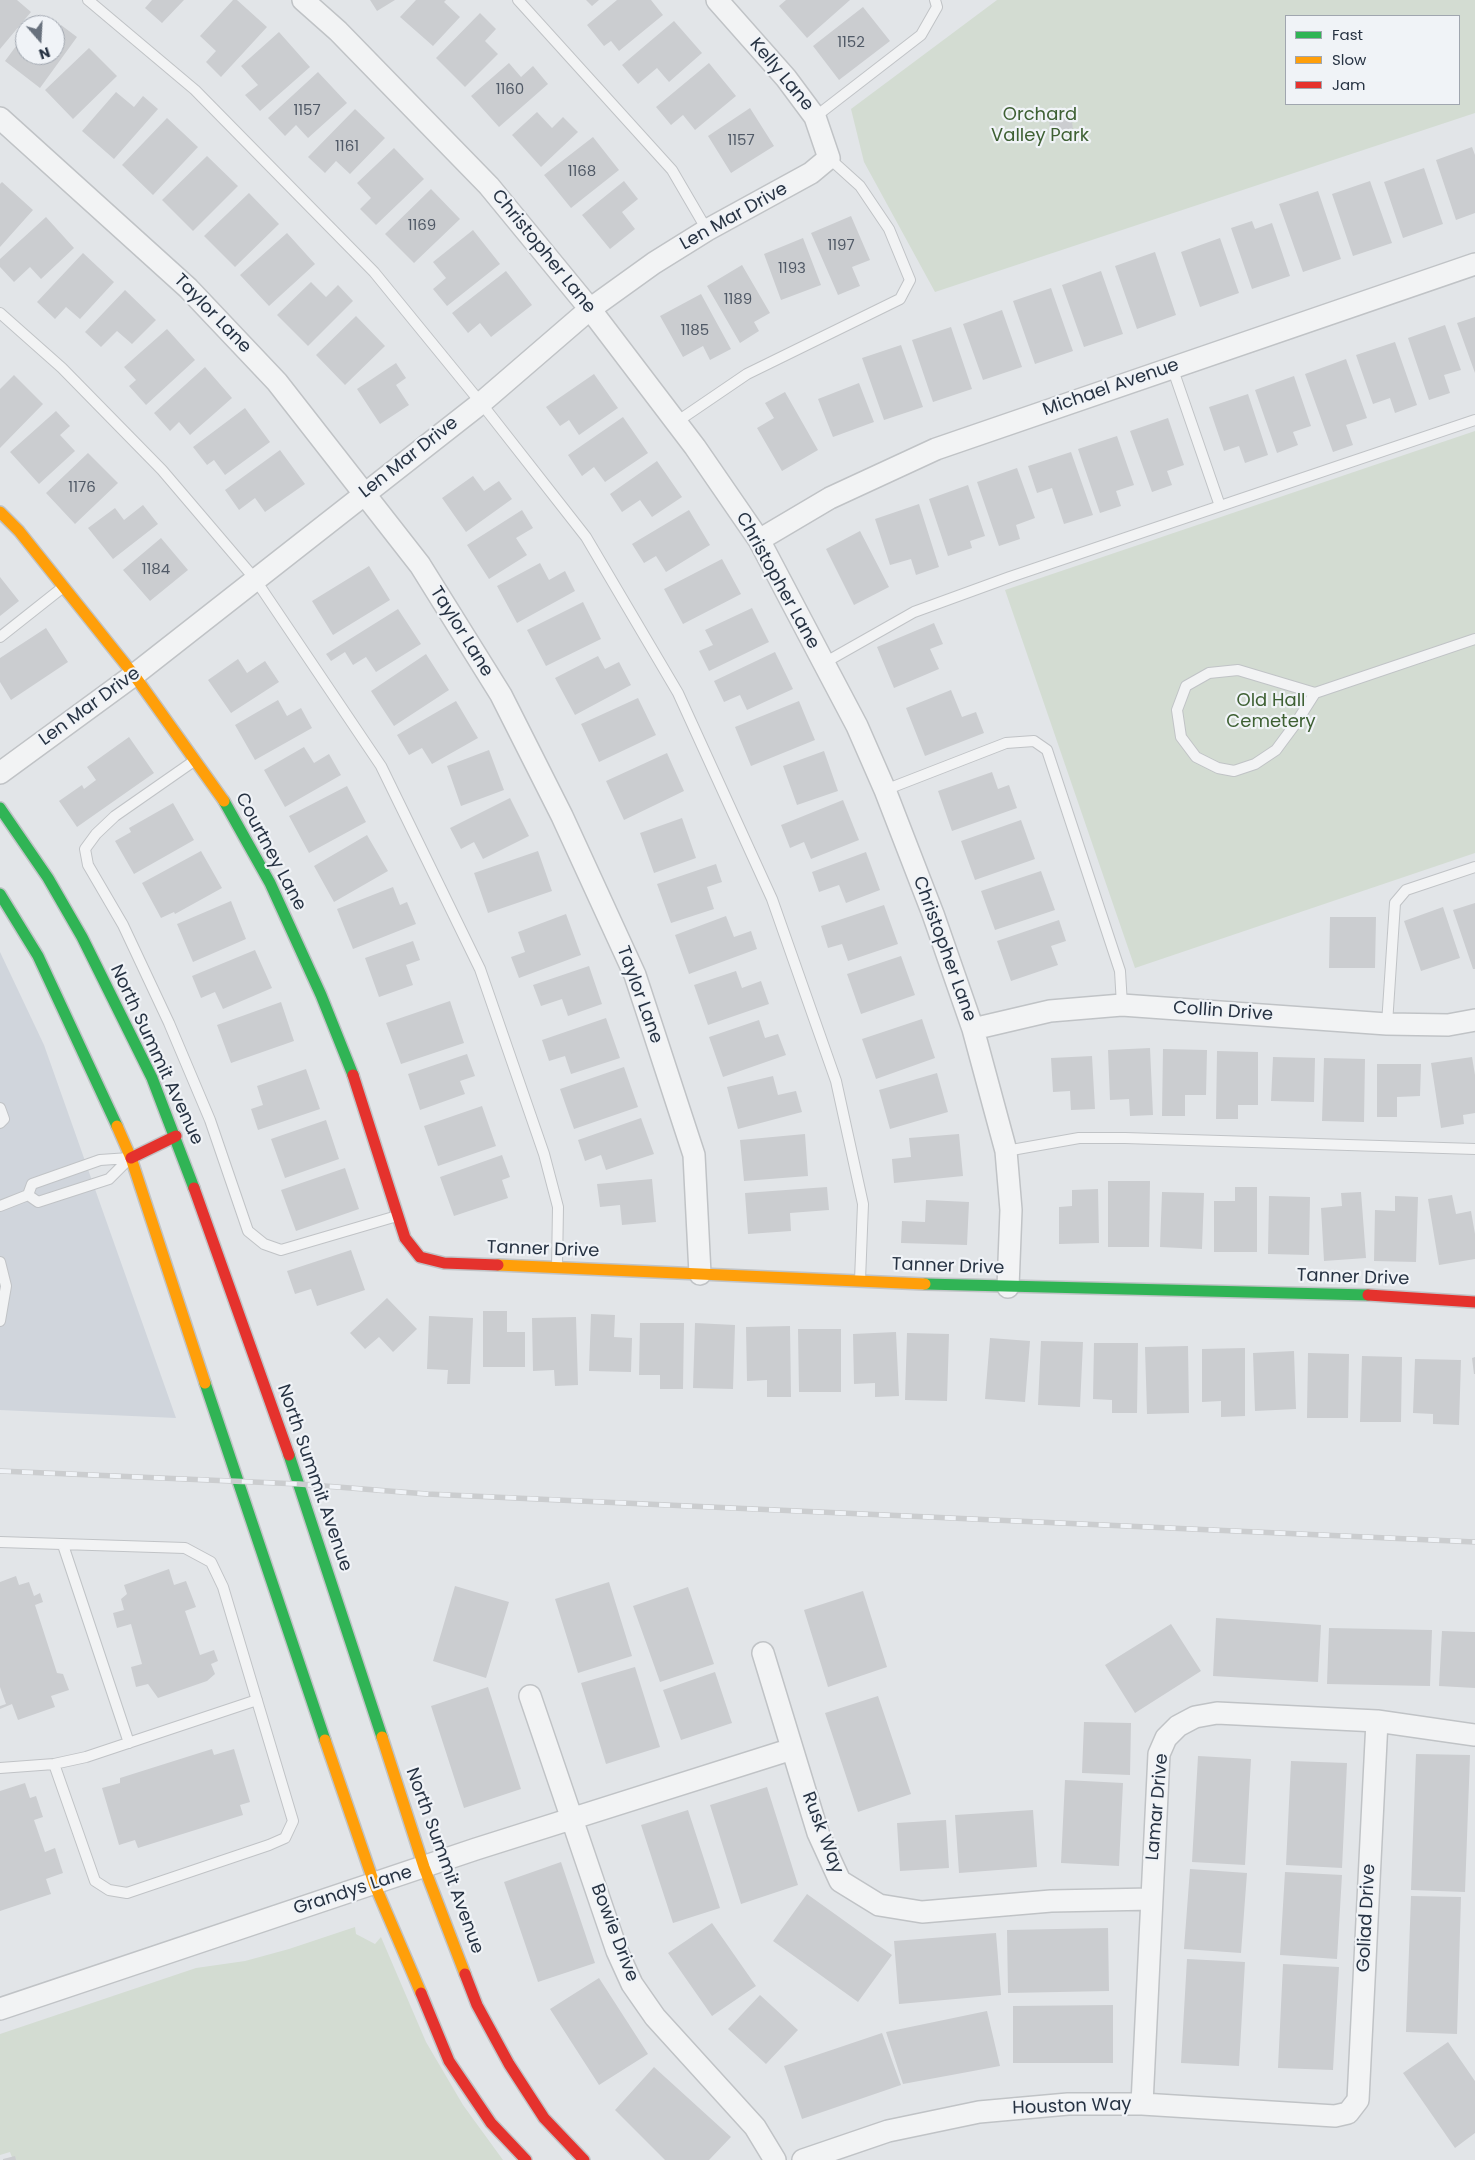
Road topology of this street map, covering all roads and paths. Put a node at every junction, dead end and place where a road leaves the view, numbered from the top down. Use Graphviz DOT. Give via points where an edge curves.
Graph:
graph roads {
  1 [pos="88,0"];
  2 [pos="303,0"];
  3 [pos="518,0"];
  4 [pos="717,0"];
  5 [pos="935,0"];
  6 [pos="816,117"];
  7 [pos="0,118"];
  8 [pos="829,158"];
  9 [pos="707,230"];
  10 [pos="1475,264"];
  11 [pos="590,309"];
  12 [pos="0,313"];
  13 [pos="1172,367"];
  14 [pos="481,402"];
  15 [pos="1475,420"];
  16 [pos="675,423"];
  17 [pos="364,492"];
  18 [pos="1220,506"];
  19 [pos="0,512"];
  20 [pos="758,540"];
  21 [pos="255,579"];
  22 [pos="63,586"];
  23 [pos="0,637"];
  24 [pos="1475,639"];
  25 [pos="824,663"];
  26 [pos="134,675"];
  27 [pos="1315,693"];
  28 [pos="195,760"];
  29 [pos="0,773"];
  30 [pos="885,790"];
  31 [pos="0,808"];
  32 [pos="1475,867"];
  33 [pos="0,894"];
  34 [pos="1122,1005"];
  35 [pos="1475,1020"];
  36 [pos="1387,1024"];
  37 [pos="973,1029"];
  38 [pos="0,1108"];
  39 [pos="0,1123"];
  40 [pos="176,1136"];
  41 [pos="1475,1149"];
  42 [pos="1006,1151"];
  43 [pos="131,1158"];
  44 [pos="28,1195"];
  45 [pos="0,1206"];
  46 [pos="398,1216"];
  47 [pos="420,1257"];
  48 [pos="0,1262"];
  49 [pos="556,1268"];
  50 [pos="700,1274"];
  51 [pos="860,1281"];
  52 [pos="1008,1287"];
  53 [pos="1475,1302"];
  54 [pos="0,1321"];
  55 [pos="0,1542"];
  56 [pos="63,1544"];
  57 [pos="763,1653"];
  58 [pos="530,1696"];
  59 [pos="257,1700"];
  60 [pos="1377,1721"];
  61 [pos="1475,1735"];
  62 [pos="129,1743"];
  63 [pos="792,1749"];
  64 [pos="54,1764"];
  65 [pos="0,1768"];
  66 [pos="573,1818"];
  67 [pos="424,1867"];
  68 [pos="374,1883"];
  69 [pos="1152,1899"];
  70 [pos="0,2009"];
  71 [pos="1142,2104"];
  72 [pos="1348,2113"];
  73 [pos="526,2160"];
  74 [pos="584,2160"];
  75 [pos="775,2160"];
  76 [pos="803,2160"];
  1 -- 14 [label="lane" via="195,90 374,272"];
  2 -- 11 [label="street, Christopher Lane" via="338,31 489,186"];
  3 -- 9 [label="lane" via="672,170"];
  4 -- 6 [label="street, Kelly Lane"];
  5 -- 6 [label="lane" via="937,7 921,35"];
  6 -- 8 [label="street, Kelly Lane"];
  7 -- 17 [label="street, Taylor Lane" via="188,288 277,382"];
  8 -- 9 [label="street, Len Mar Drive" via="811,173"];
  8 -- 16 [label="lane" via="860,186 889,229 910,280 900,299 747,374"];
  9 -- 11 [label="street, Len Mar Drive"];
  10 -- 13 [label="street, Michael Avenue"];
  11 -- 14 [label="street, Len Mar Drive"];
  11 -- 16 [label="street, Christopher Lane"];
  12 -- 21 [label="lane" via="62,368 162,470"];
  13 -- 18 [label="lane"];
  13 -- 20 [label="street, Michael Avenue" via="936,450 830,498"];
  14 -- 17 [label="street, Len Mar Drive"];
  14 -- 51 [label="lane" via="586,537 668,676 772,899 836,1081 863,1204"];
  15 -- 18 [label="lane"];
  16 -- 20 [label="street, Christopher Lane"];
  17 -- 21 [label="street, Len Mar Drive"];
  17 -- 50 [label="street, Taylor Lane" via="420,565 501,695 562,816 635,974 694,1155"];
  18 -- 25 [label="lane" via="914,612"];
  19 -- 22 [label="main road, Courtney Lane"];
  20 -- 25 [label="street, Christopher Lane"];
  21 -- 26 [label="street, Len Mar Drive"];
  21 -- 49 [label="lane" via="381,766 480,969 544,1154 558,1207"];
  22 -- 23 [label="lane"];
  22 -- 26 [label="main road, Courtney Lane"];
  24 -- 27 [label="lane"];
  25 -- 30 [label="street, Christopher Lane"];
  26 -- 28 [label="main road, Courtney Lane"];
  26 -- 29 [label="street, Len Mar Drive"];
  27 -- 27 [label="lane" via="1238,670 1209,674 1186,686 1177,710 1181,737 1196,757 1218,768 1234,771 1254,764 1276,750"];
  28 -- 46 [label="main road, Courtney Lane" via="226,804 270,883 321,995 362,1097"];
  28 -- 46 [label="lane" via="114,816 85,850 88,865 122,924 169,1023 210,1120 248,1231 264,1244 281,1250"];
  30 -- 34 [label="lane" via="1006,742 1034,741 1047,750 1120,971"];
  30 -- 37 [label="street, Christopher Lane"];
  31 -- 40 [label="main road, North Summit Avenue" via="48,878 82,937 152,1078"];
  32 -- 36 [label="lane" via="1406,890 1395,903"];
  33 -- 43 [label="main road" via="42,964 76,1032"];
  34 -- 36 [label="street, Collin Drive"];
  34 -- 37 [label="street, Collin Drive" via="1050,1012"];
  35 -- 36 [label="street, Collin Drive" via="1448,1025"];
  37 -- 42 [label="street, Christopher Lane"];
  38 -- 39 [label="lane" via="4,1119"];
  40 -- 43 [label="main road"];
  40 -- 67 [label="main road, North Summit Avenue" via="299,1484"];
  41 -- 42 [label="lane" via="1079,1138"];
  42 -- 52 [label="street, Christopher Lane" via="1011,1210"];
  43 -- 44 [label="lane" via="100,1160 32,1184"];
  43 -- 44 [label="lane" via="109,1179 38,1202"];
  43 -- 68 [label="main road" via="236,1481"];
  44 -- 45 [label="lane"];
  46 -- 47 [label="main road, Courtney Lane" via="405,1238"];
  47 -- 49 [label="main road, Tanner Drive" via="444,1263"];
  48 -- 54 [label="lane" via="6,1286"];
  49 -- 50 [label="main road, Tanner Drive"];
  50 -- 51 [label="main road, Tanner Drive"];
  51 -- 52 [label="main road, Tanner Drive"];
  52 -- 53 [label="main road, Tanner Drive" via="1362,1295"];
  55 -- 56 [label="lane"];
  56 -- 59 [label="lane" via="186,1548 211,1562 223,1586"];
  56 -- 62 [label="lane"];
  57 -- 63 [label="street, Rusk Way"];
  58 -- 66 [label="street, Bowie Drive"];
  59 -- 62 [label="lane"];
  59 -- 64 [label="lane" via="293,1821 285,1838 127,1893 109,1890 95,1881"];
  60 -- 61 [label="street, Lamar Drive"];
  60 -- 69 [label="street, Lamar Drive" via="1217,1713 1195,1717 1178,1726 1166,1738 1159,1754"];
  60 -- 72 [label="street, Goliad Drive" via="1358,2100"];
  62 -- 64 [label="lane"];
  63 -- 66 [label="street, Grandys Lane"];
  63 -- 69 [label="street, Rusk Way" via="818,1833 840,1881 879,1905 922,1912 1052,1901"];
  64 -- 65 [label="lane"];
  66 -- 67 [label="street, Grandys Lane"];
  66 -- 75 [label="street, Bowie Drive" via="617,1951 632,1984 655,2017 755,2128"];
  67 -- 68 [label="street, Grandys Lane"];
  67 -- 74 [label="main road, North Summit Avenue" via="477,2004 509,2064 544,2118"];
  68 -- 70 [label="street, Grandys Lane"];
  68 -- 73 [label="main road" via="449,2061 491,2122"];
  69 -- 71 [label="street, Lamar Drive"];
  71 -- 72 [label="street, Houston Way" via="1334,2116"];
  71 -- 76 [label="street, Houston Way" via="1068,2104 979,2112 888,2131"];
}
